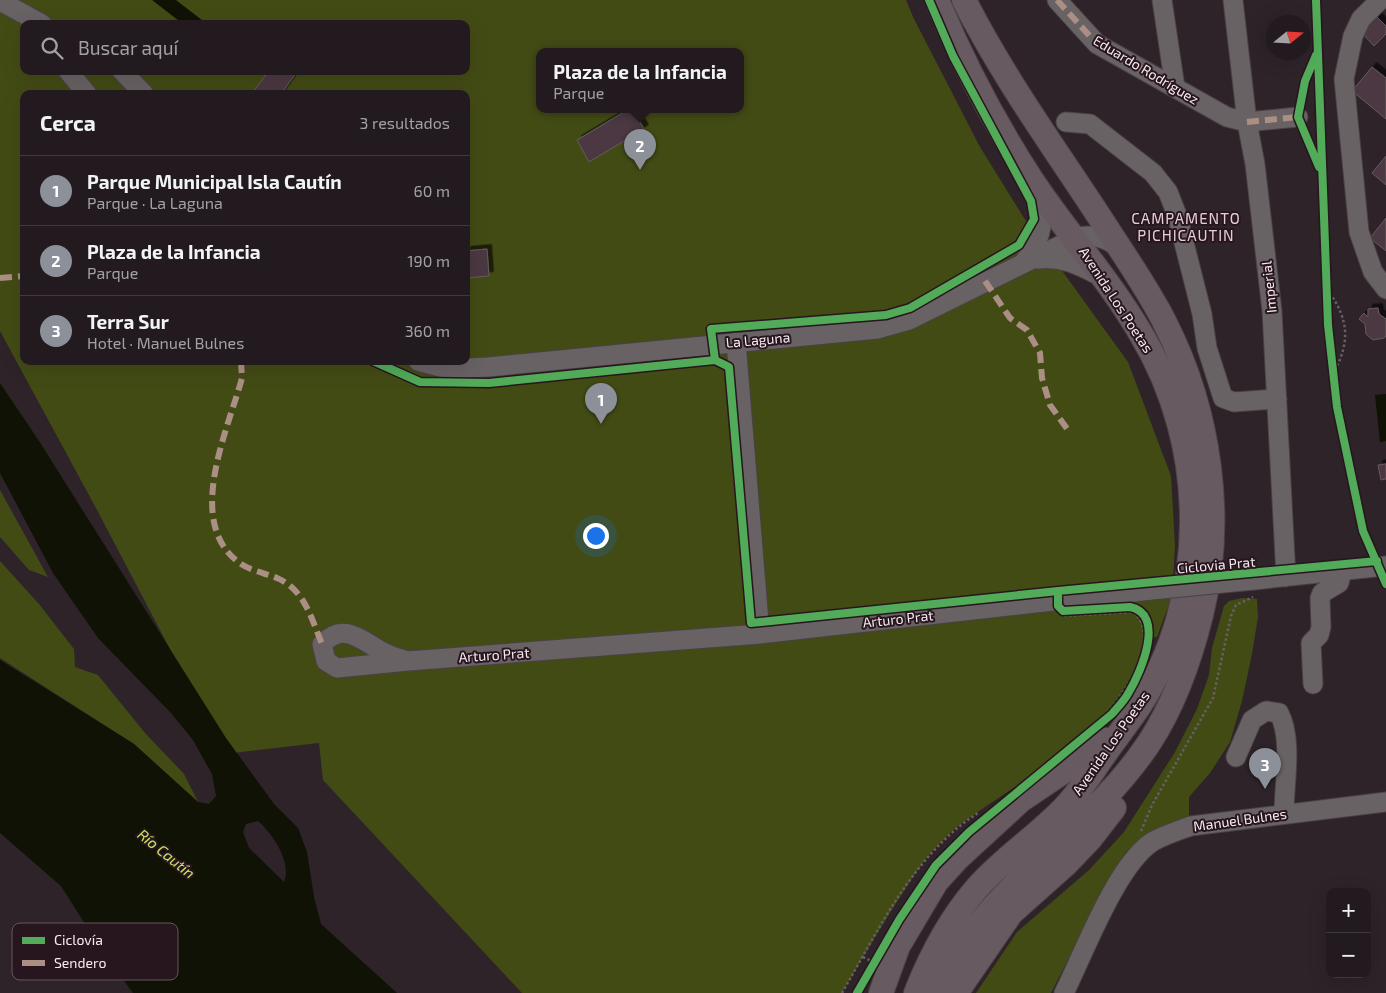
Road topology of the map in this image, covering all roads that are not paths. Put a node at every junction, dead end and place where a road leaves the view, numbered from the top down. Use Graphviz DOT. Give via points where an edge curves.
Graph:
graph roads {
  1 [pos="937,0"];
  2 [pos="964,0"];
  3 [pos="1057,0"];
  4 [pos="1162,0"];
  5 [pos="1233,0"];
  6 [pos="1380,0"];
  7 [pos="0,1"];
  8 [pos="22,17"];
  9 [pos="71,75"];
  10 [pos="126,75"];
  11 [pos="1175,87"];
  12 [pos="84,90"];
  13 [pos="140,90"];
  14 [pos="1298,117"];
  15 [pos="1066,122"];
  16 [pos="1247,122"];
  17 [pos="1034,182"];
  18 [pos="1075,238"];
  19 [pos="1122,252"];
  20 [pos="1024,263"];
  21 [pos="1106,279"];
  22 [pos="1386,289"];
  23 [pos="736,342"];
  24 [pos="434,365"];
  25 [pos="1277,399"];
  26 [pos="1386,566"];
  27 [pos="1342,571"];
  28 [pos="1286,576"];
  29 [pos="760,634"];
  30 [pos="408,661"];
  31 [pos="1313,684"];
  32 [pos="1128,724"];
  33 [pos="1159,728"];
  34 [pos="1236,757"];
  35 [pos="1386,802"];
  36 [pos="1284,813"];
  37 [pos="881,993"];
  38 [pos="916,993"];
  39 [pos="939,993"];
  40 [pos="956,993"];
  41 [pos="1064,993"];
  1 -- 17 [label="main road, Avenida Los Poetas" via="972,78"];
  2 -- 19 [label="main road, Avenida Los Poetas" via="1008,78"];
  3 -- 11 [label="street, Eduardo Rodríguez" via="1097,44"];
  4 -- 11 [label="street"];
  5 -- 16 [label="street, Imperial"];
  6 -- 22 [label="street" via="1361,19 1353,36 1344,78 1359,232 1373,272"];
  7 -- 8 [label="street"];
  9 -- 12 [label="street"];
  10 -- 13 [label="street"];
  11 -- 16 [label="street, Eduardo Rodríguez" via="1227,117"];
  14 -- 16 [label="street"];
  15 -- 25 [label="street" via="1090,124 1153,174 1168,192 1202,314 1207,348 1223,398 1234,402"];
  16 -- 25 [label="street, Imperial" via="1256,164 1268,274"];
  17 -- 18 [label="main road, Avenida Los Poetas"];
  17 -- 20 [label="street" via="1041,201 1042,221 1038,239"];
  18 -- 19 [label="street" via="1104,239"];
  18 -- 20 [label="street, La Laguna"];
  18 -- 21 [label="main road, Avenida Los Poetas"];
  19 -- 33 [label="main road, Avenida Los Poetas" via="1162,317 1188,378 1203,432 1211,487 1212,542 1206,598 1190,654"];
  20 -- 21 [label="street" via="1043,258 1063,259"];
  20 -- 23 [label="street, La Laguna" via="908,320 877,329"];
  21 -- 32 [label="main road, Avenida Los Poetas" via="1142,334 1166,385 1183,438 1192,492 1188,574 1176,627 1155,677"];
  23 -- 24 [label="street, La Laguna" via="488,367 448,369"];
  23 -- 29 [label="street"];
  25 -- 28 [label="street, Imperial"];
  26 -- 27 [label="street, Arturo Prat"];
  27 -- 28 [label="street, Arturo Prat"];
  27 -- 31 [label="street" via="1339,583 1322,593 1320,598 1321,627 1319,635 1311,643"];
  28 -- 29 [label="street, Arturo Prat, bridge" via="1255,588 1151,590 1062,609"];
  29 -- 30 [label="street, Arturo Prat"];
  32 -- 37 [label="main road" via="1021,800 958,858 921,905 898,946"];
  32 -- 38 [label="main road, Avenida Los Poetas" via="1067,805 978,887 933,953"];
  33 -- 39 [label="main road, Avenida Los Poetas" via="1137,760 1095,809 1013,884 982,919"];
  33 -- 40 [label="main road" via="1115,807 1090,839 1011,913"];
  34 -- 36 [label="street" via="1252,720 1266,711 1279,713 1283,721 1287,769"];
  35 -- 36 [label="street, Manuel Bulnes"];
  36 -- 41 [label="street, Manuel Bulnes" via="1191,826 1151,843 1126,867"];
}
